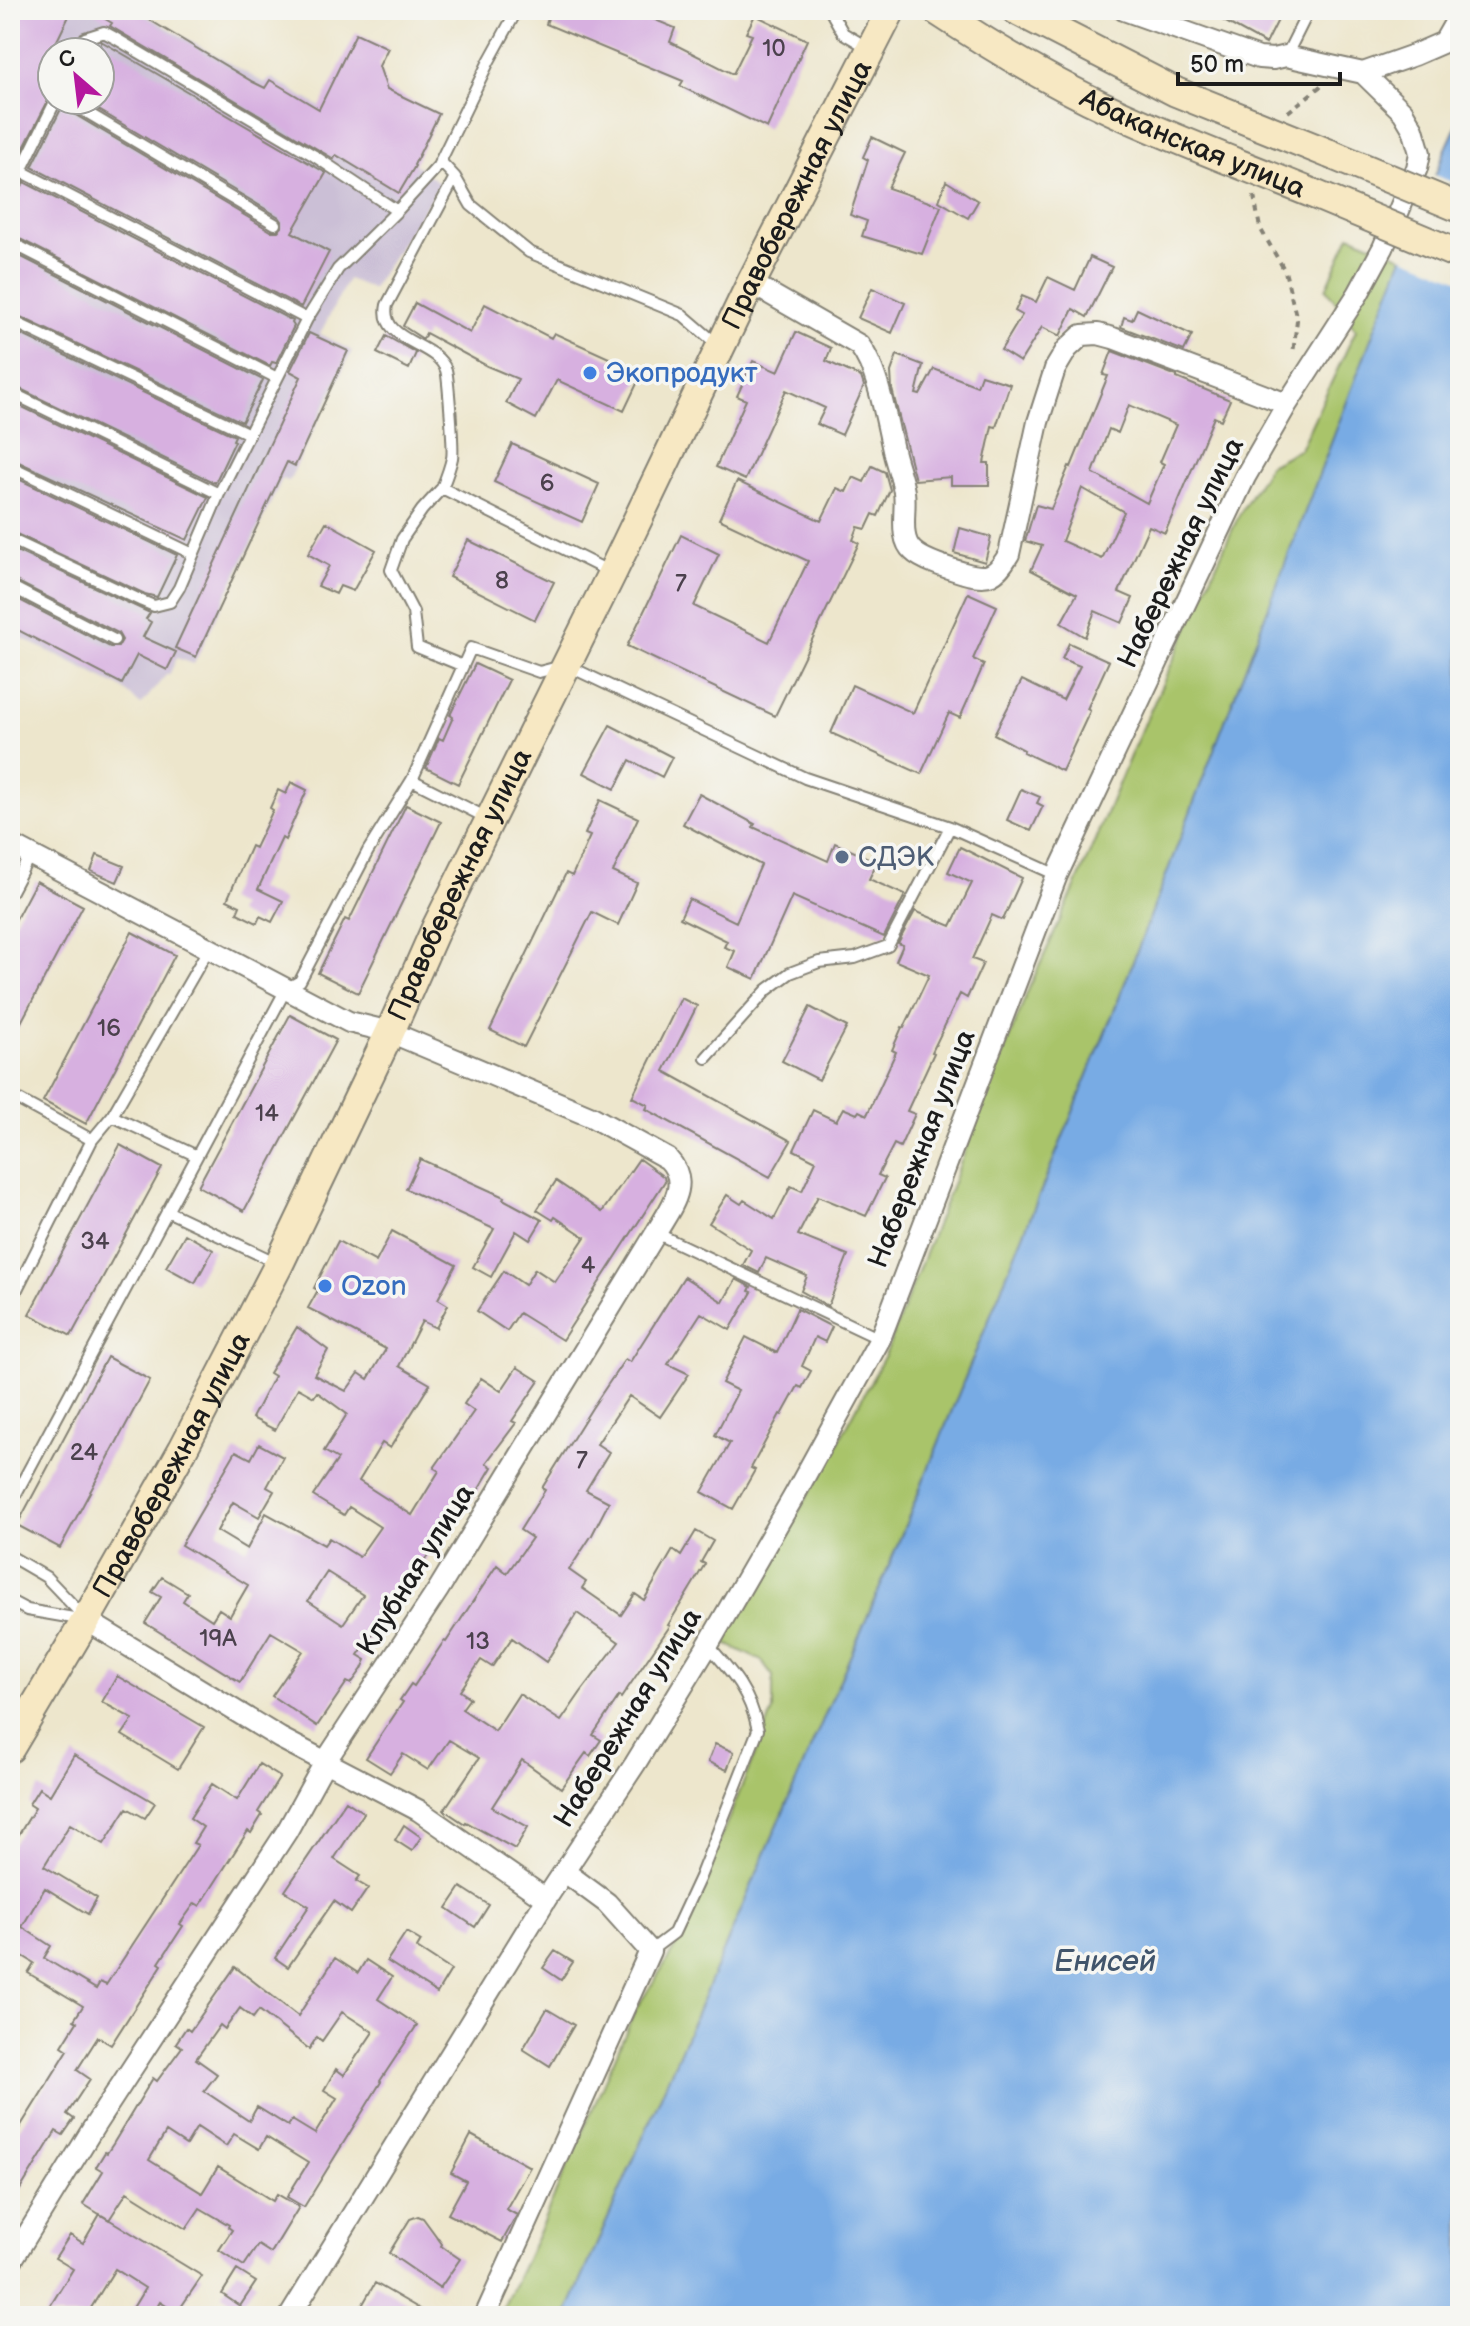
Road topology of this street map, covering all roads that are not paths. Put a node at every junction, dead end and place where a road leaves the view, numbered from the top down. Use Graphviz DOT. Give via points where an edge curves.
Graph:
graph roads {
  1 [pos="517,10"];
  2 [pos="830,10"];
  3 [pos="891,10"];
  4 [pos="936,10"];
  5 [pos="1016,10"];
  6 [pos="1309,10"];
  7 [pos="1128,11"];
  8 [pos="1460,14"];
  9 [pos="91,36"];
  10 [pos="111,36"];
  11 [pos="116,39"];
  12 [pos="870,49"];
  13 [pos="1286,56"];
  14 [pos="1363,73"];
  15 [pos="48,116"];
  16 [pos="93,116"];
  17 [pos="440,161"];
  18 [pos="21,171"];
  19 [pos="455,177"];
  20 [pos="10,193"];
  21 [pos="1460,208"];
  22 [pos="397,211"];
  23 [pos="275,224"];
  24 [pos="10,242"];
  25 [pos="1460,255"];
  26 [pos="751,283"];
  27 [pos="307,319"];
  28 [pos="10,320"];
  29 [pos="720,347"];
  30 [pos="277,378"];
  31 [pos="10,392"];
  32 [pos="1287,404"];
  33 [pos="249,434"];
  34 [pos="10,466"];
  35 [pos="442,488"];
  36 [pos="219,494"];
  37 [pos="10,539"];
  38 [pos="193,554"];
  39 [pos="612,573"];
  40 [pos="10,586"];
  41 [pos="114,640"];
  42 [pos="566,665"];
  43 [pos="463,666"];
  44 [pos="412,780"];
  45 [pos="490,819"];
  46 [pos="950,827"];
  47 [pos="10,844"];
  48 [pos="30,855"];
  49 [pos="1057,875"];
  50 [pos="10,893"];
  51 [pos="209,948"];
  52 [pos="286,989"];
  53 [pos="390,1032"];
  54 [pos="706,1058"];
  55 [pos="10,1095"];
  56 [pos="112,1116"];
  57 [pos="92,1140"];
  58 [pos="197,1156"];
  59 [pos="167,1211"];
  60 [pos="656,1233"];
  61 [pos="279,1264"];
  62 [pos="10,1303"];
  63 [pos="880,1339"];
  64 [pos="10,1505"];
  65 [pos="10,1556"];
  66 [pos="10,1601"];
  67 [pos="86,1620"];
  68 [pos="708,1645"];
  69 [pos="10,1748"];
  70 [pos="325,1762"];
  71 [pos="565,1872"];
  72 [pos="546,1899"];
  73 [pos="650,1951"];
  74 [pos="10,2263"];
  75 [pos="290,2316"];
  76 [pos="485,2316"];
  1 -- 17 [label="lane"];
  2 -- 12 [label="lane" via="843,33"];
  3 -- 12 [label="street, Правобережная улица"];
  4 -- 25 [label="street, Абаканская улица, bridge" via="1111,110"];
  5 -- 21 [label="street, Абаканская улица, bridge" via="1176,92"];
  6 -- 13 [label="lane"];
  7 -- 13 [label="street" via="1259,58"];
  8 -- 14 [label="street" via="1444,42"];
  9 -- 10 [label="lane"];
  11 -- 22 [label="lane"];
  12 -- 26 [label="street, Правобережная улица"];
  13 -- 14 [label="street"];
  14 -- 32 [label="street, Набережная улица" via="1403,112 1420,153 1417,168 1358,294"];
  15 -- 18 [label="lane"];
  16 -- 23 [label="lane"];
  17 -- 19 [label="lane"];
  17 -- 22 [label="lane"];
  18 -- 20 [label="lane"];
  18 -- 27 [label="lane"];
  19 -- 29 [label="lane" via="471,205 529,252 683,315"];
  19 -- 35 [label="lane" via="385,316 390,327 438,358 446,370 453,455"];
  22 -- 27 [label="lane" via="338,269"];
  24 -- 30 [label="lane"];
  26 -- 29 [label="street, Правобережная улица"];
  26 -- 32 [label="street" via="859,345 867,355 905,494 908,544 920,556 977,576 1000,570 1009,554 1046,395 1067,349 1082,335 1113,338"];
  27 -- 30 [label="lane"];
  28 -- 33 [label="lane"];
  29 -- 39 [label="street, Правобережная улица"];
  30 -- 33 [label="lane"];
  31 -- 36 [label="lane"];
  32 -- 49 [label="street, Набережная улица" via="1245,477"];
  33 -- 36 [label="lane"];
  34 -- 38 [label="lane"];
  35 -- 39 [label="lane"];
  35 -- 43 [label="lane" via="402,539 391,570 413,612 417,647"];
  36 -- 38 [label="lane"];
  37 -- 38 [label="lane" via="154,606 170,602"];
  39 -- 42 [label="street, Правобережная улица"];
  40 -- 41 [label="lane"];
  42 -- 43 [label="lane" via="539,672 471,648"];
  42 -- 45 [label="street, Правобережная улица"];
  42 -- 46 [label="lane" via="805,778"];
  43 -- 44 [label="lane"];
  44 -- 45 [label="lane"];
  44 -- 52 [label="lane" via="300,981"];
  45 -- 53 [label="street, Правобережная улица"];
  46 -- 49 [label="lane"];
  46 -- 54 [label="lane" via="888,946 790,973 767,990"];
  47 -- 48 [label="street, Клубная улица"];
  48 -- 50 [label="lane"];
  48 -- 51 [label="street, Клубная улица"];
  49 -- 63 [label="street, Набережная улица"];
  51 -- 52 [label="street, Клубная улица"];
  51 -- 56 [label="lane"];
  52 -- 53 [label="street, Клубная улица" via="349,1022"];
  52 -- 58 [label="lane"];
  53 -- 60 [label="street, Клубная улица" via="592,1117 668,1159 677,1168 678,1193"];
  53 -- 61 [label="street, Правобережная улица"];
  55 -- 57 [label="lane"];
  56 -- 57 [label="lane"];
  56 -- 58 [label="lane"];
  57 -- 62 [label="lane"];
  58 -- 59 [label="lane"];
  59 -- 61 [label="lane"];
  59 -- 64 [label="lane"];
  60 -- 63 [label="lane"];
  60 -- 70 [label="street, Клубная улица" via="438,1590"];
  61 -- 67 [label="street, Правобережная улица"];
  63 -- 68 [label="street, Набережная улица"];
  65 -- 67 [label="lane" via="46,1577"];
  66 -- 67 [label="lane" via="27,1610"];
  67 -- 69 [label="street, Правобережная улица"];
  67 -- 70 [label="street"];
  68 -- 71 [label="street, Набережная улица"];
  68 -- 73 [label="lane" via="737,1676 758,1730 674,1933"];
  70 -- 72 [label="street" via="418,1810"];
  70 -- 74 [label="street, Клубная улица" via="287,1831"];
  71 -- 72 [label="street, Набережная улица"];
  71 -- 73 [label="street" via="607,1903"];
  72 -- 75 [label="street, Набережная улица"];
  73 -- 76 [label="street"];
}
